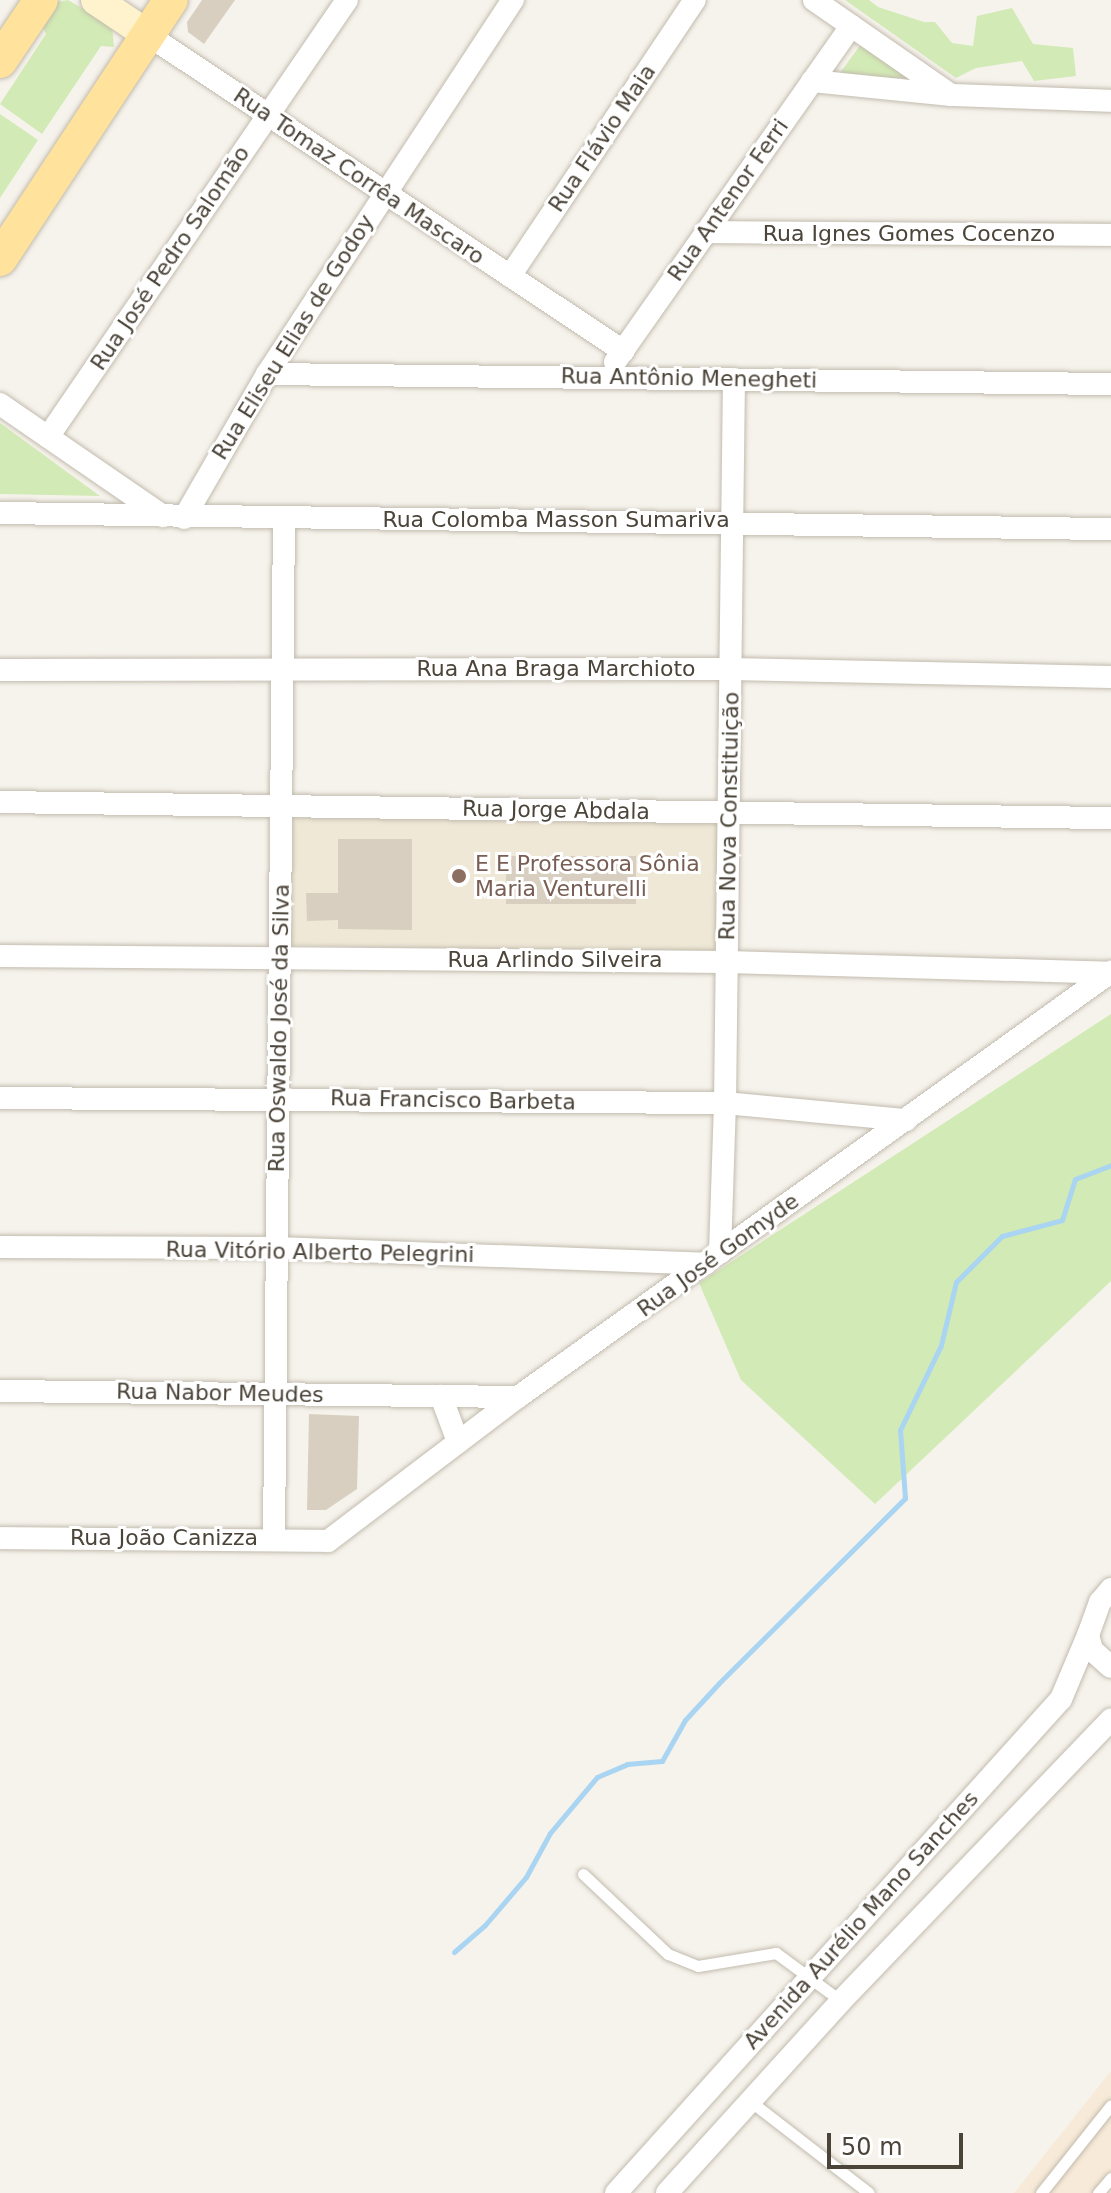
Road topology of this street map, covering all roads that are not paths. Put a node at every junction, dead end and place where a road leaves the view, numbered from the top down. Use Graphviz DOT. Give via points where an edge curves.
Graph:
graph roads {
  1 [pos="41,0"];
  2 [pos="96,0"];
  3 [pos="171,0"];
  4 [pos="347,0"];
  5 [pos="513,0"];
  6 [pos="695,0"];
  7 [pos="814,0"];
  8 [pos="851,26"];
  9 [pos="148,35"];
  10 [pos="0,61"];
  11 [pos="812,81"];
  12 [pos="951,95"];
  13 [pos="1111,101"];
  14 [pos="268,115"];
  15 [pos="384,192"];
  16 [pos="706,232"];
  17 [pos="1111,235"];
  18 [pos="0,259"];
  19 [pos="510,276"];
  20 [pos="623,351"];
  21 [pos="267,374"];
  22 [pos="606,375"];
  23 [pos="734,379"];
  24 [pos="1111,384"];
  25 [pos="0,404"];
  26 [pos="48,437"];
  27 [pos="0,513"];
  28 [pos="174,517"];
  29 [pos="284,518"];
  30 [pos="732,521"];
  31 [pos="1111,529"];
  32 [pos="283,669"];
  33 [pos="730,669"];
  34 [pos="0,670"];
  35 [pos="1111,677"];
  36 [pos="0,802"];
  37 [pos="282,806"];
  38 [pos="729,813"];
  39 [pos="1111,818"];
  40 [pos="0,956"];
  41 [pos="280,958"];
  42 [pos="727,962"];
  43 [pos="1110,973"];
  44 [pos="0,1098"];
  45 [pos="279,1099"];
  46 [pos="725,1103"];
  47 [pos="906,1120"];
  48 [pos="0,1247"];
  49 [pos="277,1248"];
  50 [pos="713,1258"];
  51 [pos="639,1262"];
  52 [pos="656,1299"];
  53 [pos="0,1391"];
  54 [pos="275,1394"];
  55 [pos="441,1396"];
  56 [pos="518,1397"];
  57 [pos="458,1442"];
  58 [pos="0,1538"];
  59 [pos="274,1539"];
  60 [pos="328,1541"];
  61 [pos="1111,1589"];
  62 [pos="1088,1635"];
  63 [pos="1111,1667"];
  64 [pos="1111,1719"];
  65 [pos="583,1874"];
  66 [pos="810,1976"];
  67 [pos="841,2001"];
  68 [pos="750,2101"];
  69 [pos="1111,2105"];
  70 [pos="1111,2178"];
  71 [pos="616,2193"];
  72 [pos="667,2193"];
  73 [pos="869,2193"];
  74 [pos="1041,2193"];
  75 [pos="1098,2193"];
  1 -- 10 [label="main road"];
  2 -- 9 [label="main road, Rua Tomaz Corrêa Mascaro"];
  3 -- 9 [label="main road"];
  4 -- 14 [label="street, Rua José Pedro Salomão"];
  5 -- 15 [label="street, Rua Eliseu Elias de Godoy"];
  6 -- 19 [label="street, Rua Flávio Maia"];
  7 -- 8 [label="street"];
  8 -- 11 [label="street, Rua Antenor Ferri"];
  8 -- 12 [label="street"];
  9 -- 14 [label="street, Rua Tomaz Corrêa Mascaro"];
  9 -- 18 [label="main road"];
  11 -- 12 [label="street"];
  11 -- 16 [label="street, Rua Antenor Ferri"];
  12 -- 13 [label="street"];
  14 -- 15 [label="street, Rua Tomaz Corrêa Mascaro"];
  14 -- 26 [label="street, Rua José Pedro Salomão"];
  15 -- 19 [label="street, Rua Tomaz Corrêa Mascaro"];
  15 -- 21 [label="street, Rua Eliseu Elias de Godoy"];
  16 -- 17 [label="street, Rua Ignes Gomes Cocenzo"];
  16 -- 20 [label="street, Rua Antenor Ferri"];
  19 -- 20 [label="street, Rua Tomaz Corrêa Mascaro"];
  20 -- 22 [label="street, Rua Antenor Ferri"];
  21 -- 22 [label="street, Rua Antônio Menegheti"];
  21 -- 28 [label="street, Rua Eliseu Elias de Godoy"];
  22 -- 23 [label="street, Rua Antônio Menegheti"];
  23 -- 24 [label="street, Rua Antônio Menegheti"];
  23 -- 30 [label="street, Rua Nova Constituição"];
  25 -- 26 [label="street"];
  26 -- 28 [label="street"];
  27 -- 28 [label="street, Rua Colomba Masson Sumariva"];
  28 -- 29 [label="street, Rua Colomba Masson Sumariva"];
  29 -- 30 [label="street, Rua Colomba Masson Sumariva"];
  29 -- 32 [label="street, Rua Oswaldo José da Silva"];
  30 -- 31 [label="street, Rua Colomba Masson Sumariva"];
  30 -- 33 [label="street, Rua Nova Constituição"];
  32 -- 33 [label="street, Rua Ana Braga Marchioto"];
  32 -- 34 [label="street, Rua Ana Braga Marchioto"];
  32 -- 37 [label="street, Rua Oswaldo José da Silva"];
  33 -- 35 [label="street, Rua Ana Braga Marchioto"];
  33 -- 38 [label="street, Rua Nova Constituição"];
  36 -- 37 [label="street, Rua Jorge Abdala"];
  37 -- 38 [label="street, Rua Jorge Abdala"];
  37 -- 41 [label="street, Rua Oswaldo José da Silva"];
  38 -- 39 [label="street, Rua Jorge Abdala"];
  38 -- 42 [label="street, Rua Nova Constituição"];
  40 -- 41 [label="street, Rua Arlindo Silveira"];
  41 -- 42 [label="street, Rua Arlindo Silveira"];
  41 -- 45 [label="street, Rua Oswaldo José da Silva"];
  42 -- 43 [label="street, Rua Arlindo Silveira"];
  42 -- 46 [label="street, Rua Nova Constituição"];
  43 -- 47 [label="street, Rua José Gomyde"];
  44 -- 45 [label="street, Rua Francisco Barbeta"];
  45 -- 46 [label="street, Rua Francisco Barbeta"];
  45 -- 49 [label="street, Rua Oswaldo José da Silva"];
  46 -- 47 [label="street, Rua Francisco Barbeta"];
  46 -- 50 [label="street, Rua Nova Constituição"];
  47 -- 50 [label="street, Rua José Gomyde"];
  48 -- 49 [label="street, Rua Vitório Alberto Pelegrini"];
  49 -- 51 [label="street, Rua Vitório Alberto Pelegrini"];
  49 -- 54 [label="street, Rua Oswaldo José da Silva"];
  50 -- 51 [label="street, Rua Vitório Alberto Pelegrini"];
  50 -- 52 [label="street, Rua José Gomyde"];
  51 -- 52 [label="street"];
  52 -- 56 [label="street, Rua José Gomyde"];
  53 -- 54 [label="street, Rua Nabor Meudes"];
  54 -- 55 [label="street, Rua Nabor Meudes"];
  54 -- 59 [label="street, Rua Oswaldo José da Silva"];
  55 -- 56 [label="street, Rua Nabor Meudes"];
  55 -- 57 [label="street"];
  56 -- 57 [label="street, Rua José Gomyde"];
  57 -- 60 [label="street, Rua José Gomyde"];
  58 -- 59 [label="street, Rua João Canizza"];
  59 -- 60 [label="street, Rua João Canizza"];
  61 -- 62 [label="street, Avenida Aurélio Mano Sanches" via="1100,1602"];
  62 -- 63 [label="street" via="1092,1650"];
  62 -- 66 [label="street, Avenida Aurélio Mano Sanches" via="1061,1699"];
  64 -- 67 [label="street, Avenida Aurélio Mano Sanches"];
  65 -- 66 [label="lane" via="668,1954 698,1966 776,1953"];
  66 -- 67 [label="lane"];
  66 -- 71 [label="street, Avenida Aurélio Mano Sanches"];
  67 -- 68 [label="street, Avenida Aurélio Mano Sanches"];
  68 -- 72 [label="street, Avenida Aurélio Mano Sanches"];
  68 -- 73 [label="lane"];
  69 -- 74 [label="lane"];
  70 -- 75 [label="lane"];
}
